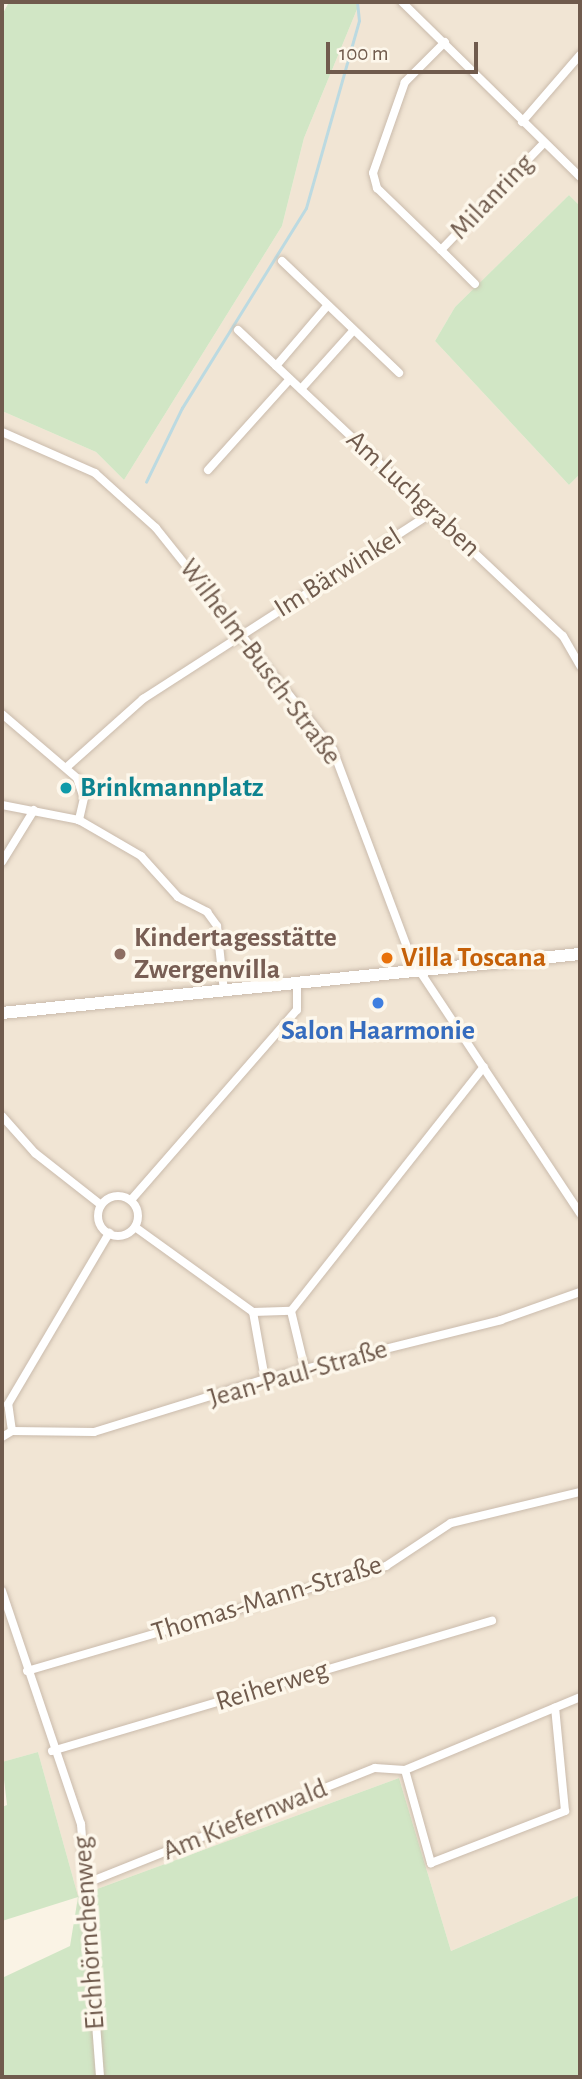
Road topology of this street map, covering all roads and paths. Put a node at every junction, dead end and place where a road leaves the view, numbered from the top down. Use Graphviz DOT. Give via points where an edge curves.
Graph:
graph roads {
  1 [pos="402,2"];
  2 [pos="445,42"];
  3 [pos="580,55"];
  4 [pos="522,122"];
  5 [pos="543,144"];
  6 [pos="580,177"];
  7 [pos="441,250"];
  8 [pos="282,261"];
  9 [pos="475,284"];
  10 [pos="327,306"];
  11 [pos="238,330"];
  12 [pos="353,331"];
  13 [pos="276,366"];
  14 [pos="399,373"];
  15 [pos="290,379"];
  16 [pos="301,389"];
  17 [pos="2,432"];
  18 [pos="208,470"];
  19 [pos="432,513"];
  20 [pos="244,633"];
  21 [pos="580,665"];
  22 [pos="2,714"];
  23 [pos="68,766"];
  24 [pos="2,805"];
  25 [pos="34,810"];
  26 [pos="79,820"];
  27 [pos="2,862"];
  28 [pos="580,954"];
  29 [pos="422,972"];
  30 [pos="297,984"];
  31 [pos="224,992"];
  32 [pos="2,1013"];
  33 [pos="484,1067"];
  34 [pos="2,1116"];
  35 [pos="131,1200"];
  36 [pos="101,1205"];
  37 [pos="580,1213"];
  38 [pos="135,1227"];
  39 [pos="109,1233"];
  40 [pos="580,1292"];
  41 [pos="291,1311"];
  42 [pos="253,1312"];
  43 [pos="305,1368"];
  44 [pos="265,1379"];
  45 [pos="12,1431"];
  46 [pos="2,1437"];
  47 [pos="580,1492"];
  48 [pos="2,1591"];
  49 [pos="492,1621"];
  50 [pos="27,1671"];
  51 [pos="580,1697"];
  52 [pos="555,1707"];
  53 [pos="52,1751"];
  54 [pos="405,1770"];
  55 [pos="87,1883"];
  56 [pos="100,2077"];
  1 -- 2 [label="street"];
  2 -- 4 [label="street"];
  2 -- 7 [label="street, Milanring" via="405,82 373,173 377,188"];
  3 -- 4 [label="street"];
  4 -- 5 [label="street"];
  5 -- 6 [label="street"];
  5 -- 7 [label="street, Milanring"];
  7 -- 9 [label="street, Milanring"];
  8 -- 10 [label="street"];
  10 -- 12 [label="street"];
  10 -- 13 [label="street"];
  11 -- 13 [label="street, Am Luchgraben"];
  12 -- 14 [label="street"];
  12 -- 16 [label="street"];
  13 -- 15 [label="street, Am Luchgraben"];
  15 -- 16 [label="street, Am Luchgraben"];
  15 -- 18 [label="street"];
  16 -- 19 [label="street, Am Luchgraben"];
  17 -- 20 [label="street, Wilhelm-Busch-Straße" via="95,473 156,528"];
  19 -- 20 [label="street, Im Bärwinkel"];
  19 -- 21 [label="street, Am Luchgraben" via="563,636"];
  20 -- 23 [label="street, Im Bärwinkel" via="143,699"];
  20 -- 29 [label="street, Wilhelm-Busch-Straße" via="333,750 351,787 402,939"];
  22 -- 23 [label="street"];
  23 -- 26 [label="street" via="84,798"];
  24 -- 25 [label="street"];
  25 -- 26 [label="street"];
  25 -- 27 [label="street"];
  26 -- 31 [label="street" via="108,832 141,856 178,897 207,912 217,926"];
  28 -- 29 [label="main road"];
  29 -- 30 [label="main road"];
  29 -- 33 [label="street, Wilhelm-Busch-Straße"];
  30 -- 31 [label="main road"];
  30 -- 35 [label="street" via="297,1010"];
  31 -- 32 [label="main road"];
  33 -- 37 [label="street, Wilhelm-Busch-Straße"];
  33 -- 41 [label="street"];
  34 -- 36 [label="street" via="34,1153"];
  35 -- 36 [label="street" via="115,1196"];
  35 -- 38 [label="street" via="138,1212"];
  36 -- 39 [label="street" via="99,1221"];
  38 -- 39 [label="street" via="123,1235"];
  38 -- 42 [label="street"];
  39 -- 45 [label="street" via="8,1404"];
  40 -- 43 [label="street, Jean-Paul-Straße" via="501,1320"];
  41 -- 42 [label="street"];
  41 -- 43 [label="street"];
  42 -- 44 [label="street"];
  43 -- 44 [label="street, Jean-Paul-Straße"];
  44 -- 45 [label="street, Jean-Paul-Straße" via="94,1432"];
  45 -- 46 [label="street"];
  47 -- 50 [label="street, Thomas-Mann-Straße" via="451,1523 386,1566"];
  48 -- 50 [label="street, Eichhörnchenweg"];
  49 -- 53 [label="street, Reiherweg"];
  50 -- 53 [label="street, Eichhörnchenweg"];
  51 -- 52 [label="street, Am Kiefernwald"];
  52 -- 54 [label="street, Am Kiefernwald"];
  52 -- 54 [label="street" via="569,1803 565,1811 431,1863"];
  53 -- 55 [label="street, Eichhörnchenweg" via="81,1824"];
  54 -- 55 [label="street, Am Kiefernwald" via="375,1768"];
  55 -- 56 [label="street, Eichhörnchenweg"];
}
